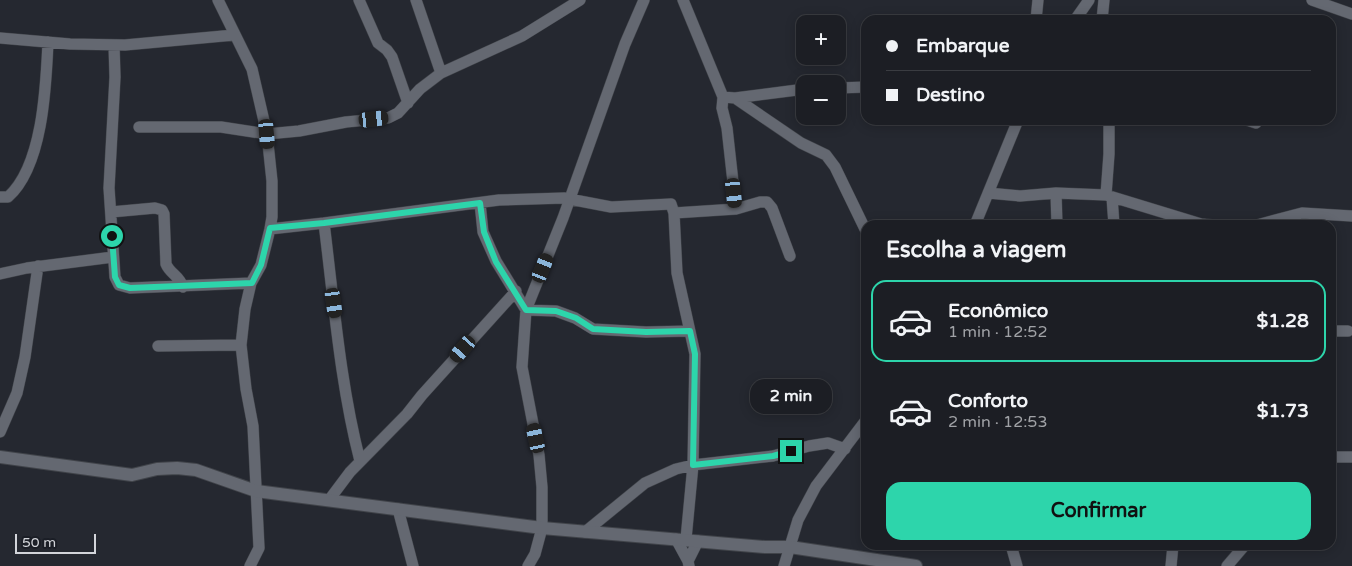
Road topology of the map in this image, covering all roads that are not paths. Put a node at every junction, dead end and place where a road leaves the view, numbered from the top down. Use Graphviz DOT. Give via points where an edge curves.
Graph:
graph roads {
  1 [pos="218,0"];
  2 [pos="359,0"];
  3 [pos="416,0"];
  4 [pos="580,0"];
  5 [pos="644,0"];
  6 [pos="683,0"];
  7 [pos="1038,0"];
  8 [pos="1089,0"];
  9 [pos="1104,0"];
  10 [pos="1312,0"];
  11 [pos="1352,14"];
  12 [pos="1036,15"];
  13 [pos="1078,15"];
  14 [pos="1102,15"];
  15 [pos="234,35"];
  16 [pos="0,38"];
  17 [pos="48,42"];
  18 [pos="114,45"];
  19 [pos="441,73"];
  20 [pos="861,87"];
  21 [pos="846,88"];
  22 [pos="796,89"];
  23 [pos="729,98"];
  24 [pos="408,103"];
  25 [pos="1016,125"];
  26 [pos="1109,125"];
  27 [pos="139,127"];
  28 [pos="267,134"];
  29 [pos="988,193"];
  30 [pos="1056,193"];
  31 [pos="1109,196"];
  32 [pos="0,197"];
  33 [pos="569,198"];
  34 [pos="480,203"];
  35 [pos="736,209"];
  36 [pos="110,212"];
  37 [pos="674,213"];
  38 [pos="1352,216"];
  39 [pos="977,220"];
  40 [pos="1057,220"];
  41 [pos="1113,220"];
  42 [pos="1188,220"];
  43 [pos="1276,220"];
  44 [pos="861,221"];
  45 [pos="324,223"];
  46 [pos="270,228"];
  47 [pos="790,256"];
  48 [pos="113,257"];
  49 [pos="38,266"];
  50 [pos="0,274"];
  51 [pos="252,283"];
  52 [pos="183,287"];
  53 [pos="516,291"];
  54 [pos="526,310"];
  55 [pos="690,331"];
  56 [pos="1336,331"];
  57 [pos="1348,331"];
  58 [pos="241,345"];
  59 [pos="158,346"];
  60 [pos="861,427"];
  61 [pos="0,432"];
  62 [pos="845,448"];
  63 [pos="0,457"];
  64 [pos="1336,457"];
  65 [pos="1352,457"];
  66 [pos="360,461"];
  67 [pos="693,465"];
  68 [pos="256,491"];
  69 [pos="330,500"];
  70 [pos="398,509"];
  71 [pos="542,528"];
  72 [pos="585,532"];
  73 [pos="686,540"];
  74 [pos="790,547"];
  75 [pos="1012,550"];
  76 [pos="1173,550"];
  77 [pos="1241,550"];
  78 [pos="689,564"];
  79 [pos="250,566"];
  80 [pos="413,566"];
  81 [pos="528,566"];
  82 [pos="784,566"];
  83 [pos="916,566"];
  84 [pos="1017,566"];
  85 [pos="1172,566"];
  86 [pos="1227,566"];
  1 -- 15 [label="street"];
  2 -- 24 [label="street" via="378,43 392,57"];
  3 -- 19 [label="street"];
  4 -- 19 [label="street" via="522,36"];
  5 -- 33 [label="street"];
  6 -- 23 [label="street"];
  7 -- 12 [label="street"];
  8 -- 13 [label="street"];
  9 -- 14 [label="street"];
  10 -- 11 [label="street"];
  15 -- 18 [label="street"];
  15 -- 28 [label="street" via="252,68"];
  16 -- 17 [label="street"];
  17 -- 18 [label="street"];
  17 -- 32 [label="street" via="47,74 34,152 22,180 8,196"];
  18 -- 36 [label="street"];
  19 -- 24 [label="street"];
  20 -- 21 [label="street"];
  22 -- 23 [label="street"];
  23 -- 35 [label="street" via="722,108"];
  23 -- 44 [label="street" via="801,144 826,155"];
  24 -- 28 [label="street" via="398,114 388,118"];
  25 -- 29 [label="street"];
  26 -- 31 [label="street"];
  27 -- 28 [label="street" via="221,127"];
  28 -- 46 [label="street" via="272,181"];
  29 -- 30 [label="street" via="1020,196"];
  29 -- 39 [label="street"];
  30 -- 31 [label="street"];
  30 -- 40 [label="street"];
  31 -- 41 [label="street"];
  31 -- 42 [label="street"];
  33 -- 34 [label="street"];
  33 -- 37 [label="street" via="611,207 671,204"];
  33 -- 54 [label="street"];
  34 -- 45 [label="street"];
  34 -- 53 [label="street" via="484,232 496,262"];
  35 -- 37 [label="street"];
  35 -- 47 [label="street" via="767,202"];
  36 -- 48 [label="street"];
  36 -- 52 [label="street" via="162,210 166,264 168,271 181,279"];
  37 -- 55 [label="street" via="677,273"];
  38 -- 43 [label="street" via="1302,213"];
  45 -- 46 [label="street"];
  45 -- 66 [label="street" via="343,378"];
  46 -- 51 [label="street" via="261,265"];
  48 -- 49 [label="street"];
  48 -- 52 [label="street" via="119,285 130,288"];
  49 -- 50 [label="street"];
  49 -- 61 [label="street" via="17,393"];
  51 -- 52 [label="street"];
  51 -- 58 [label="street"];
  53 -- 54 [label="street"];
  53 -- 66 [label="street"];
  54 -- 55 [label="street" via="556,311 593,329"];
  54 -- 71 [label="street" via="522,367 539,455"];
  55 -- 67 [label="street" via="695,354"];
  56 -- 57 [label="street"];
  58 -- 59 [label="street"];
  58 -- 68 [label="street" via="253,426"];
  60 -- 62 [label="street"];
  62 -- 67 [label="street" via="828,443 773,456"];
  62 -- 74 [label="street" via="816,486 798,520"];
  63 -- 68 [label="street" via="132,476 157,469 196,470"];
  64 -- 65 [label="street"];
  66 -- 69 [label="street"];
  67 -- 72 [label="street" via="645,483"];
  67 -- 73 [label="street"];
  68 -- 69 [label="street"];
  68 -- 79 [label="street" via="259,548"];
  69 -- 70 [label="street"];
  70 -- 71 [label="street"];
  70 -- 80 [label="street"];
  71 -- 72 [label="street"];
  71 -- 81 [label="street"];
  72 -- 73 [label="street"];
  73 -- 74 [label="street"];
  73 -- 78 [label="street"];
  73 -- 78 [label="street"];
  74 -- 82 [label="street"];
  74 -- 83 [label="street"];
  75 -- 84 [label="street"];
  76 -- 85 [label="street"];
  77 -- 86 [label="street"];
}
